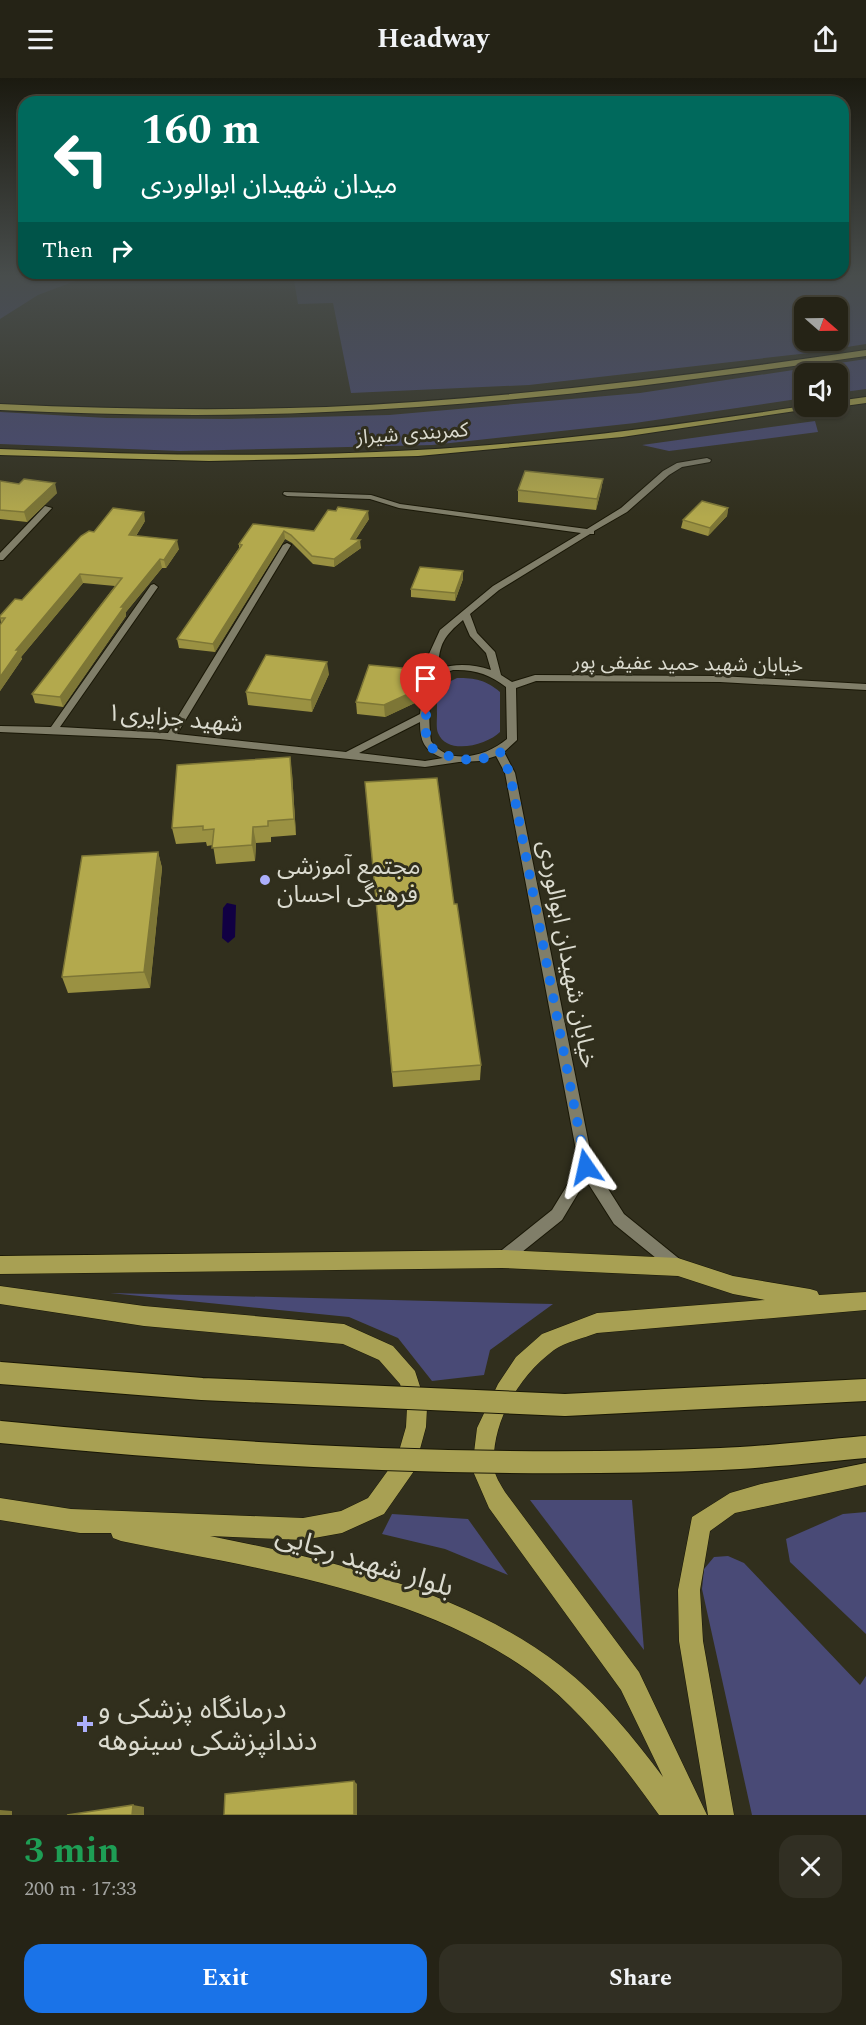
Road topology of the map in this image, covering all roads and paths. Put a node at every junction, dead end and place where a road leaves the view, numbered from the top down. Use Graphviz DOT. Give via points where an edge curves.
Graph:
graph roads {
  1 [pos="851,355"];
  2 [pos="866,400"];
  3 [pos="848,403"];
  4 [pos="0,406"];
  5 [pos="794,410"];
  6 [pos="0,452"];
  7 [pos="707,460"];
  8 [pos="287,494"];
  9 [pos="48,508"];
  10 [pos="591,532"];
  11 [pos="0,544"];
  12 [pos="12,545"];
  13 [pos="287,545"];
  14 [pos="0,558"];
  15 [pos="154,587"];
  16 [pos="465,614"];
  17 [pos="497,674"];
  18 [pos="433,676"];
  19 [pos="511,686"];
  20 [pos="866,687"];
  21 [pos="426,715"];
  22 [pos="0,729"];
  23 [pos="54,729"];
  24 [pos="170,738"];
  25 [pos="500,752"];
  26 [pos="346,755"];
  27 [pos="457,759"];
  28 [pos="586,1167"];
  29 [pos="502,1259"];
  30 [pos="0,1265"];
  31 [pos="678,1267"];
  32 [pos="0,1295"];
  33 [pos="866,1301"];
  34 [pos="830,1302"];
  35 [pos="866,1306"];
  36 [pos="0,1373"];
  37 [pos="866,1390"];
  38 [pos="0,1432"];
  39 [pos="866,1448"];
  40 [pos="866,1474"];
  41 [pos="0,1509"];
  42 [pos="72,1520"];
  43 [pos="675,1815"];
  44 [pos="694,1815"];
  45 [pos="722,1815"];
  1 -- 4 [label="highway, کمربندی شیراز" via="579,392 408,406 161,413"];
  2 -- 3 [label="highway"];
  5 -- 6 [label="highway, کمربندی شیراز" via="634,432 419,453 198,459"];
  7 -- 10 [label="street" via="680,465 666,473 624,510"];
  8 -- 10 [label="street" via="371,497 399,506"];
  9 -- 12 [label="street"];
  10 -- 16 [label="street" via="519,573"];
  11 -- 12 [label="street"];
  12 -- 14 [label="street"];
  13 -- 24 [label="street"];
  15 -- 23 [label="street"];
  16 -- 17 [label="street" via="473,634 490,652"];
  16 -- 18 [label="street" via="444,632 434,654"];
  17 -- 18 [label="street" via="477,667 452,668"];
  17 -- 19 [label="street"];
  18 -- 21 [label="street" via="426,688"];
  19 -- 20 [label="street, خیابان شهید حمید عفیفی پور" via="534,678 720,679"];
  19 -- 25 [label="street" via="512,740"];
  21 -- 26 [label="street, شهید جزایری۱"];
  21 -- 27 [label="street" via="426,741 435,751"];
  22 -- 23 [label="street, شهید جزایری۱"];
  23 -- 24 [label="street, شهید جزایری۱"];
  24 -- 26 [label="street, شهید جزایری۱"];
  25 -- 27 [label="street" via="479,760"];
  25 -- 28 [label="street, خیابان شهیدان ابوالوردی" via="510,774"];
  26 -- 27 [label="street, شهید جزایری۱" via="425,764"];
  28 -- 29 [label="street" via="557,1215"];
  28 -- 31 [label="street, خیابان شهیدان ابوالوردی" via="619,1218"];
  29 -- 30 [label="main road"];
  29 -- 31 [label="main road"];
  31 -- 34 [label="main road" via="733,1285"];
  32 -- 42 [label="main road" via="144,1316 344,1334 386,1353 408,1378 417,1408 406,1463 376,1506 342,1521 303,1529"];
  33 -- 34 [label="main road"];
  34 -- 35 [label="main road"];
  34 -- 44 [label="main road" via="597,1323 549,1341 523,1364 487,1428 483,1468 497,1500 630,1681"];
  36 -- 37 [label="main road, bridge" via="214,1389 565,1405"];
  38 -- 39 [label="main road, bridge" via="319,1455 455,1460 596,1462"];
  40 -- 45 [label="main road" via="730,1504 700,1525 688,1590 691,1641"];
  41 -- 42 [label="main road, بلوار شهید رجایی"];
  42 -- 43 [label="main road, بلوار شهید رجایی" via="351,1581 428,1605 485,1632 536,1662 599,1717"];
}
